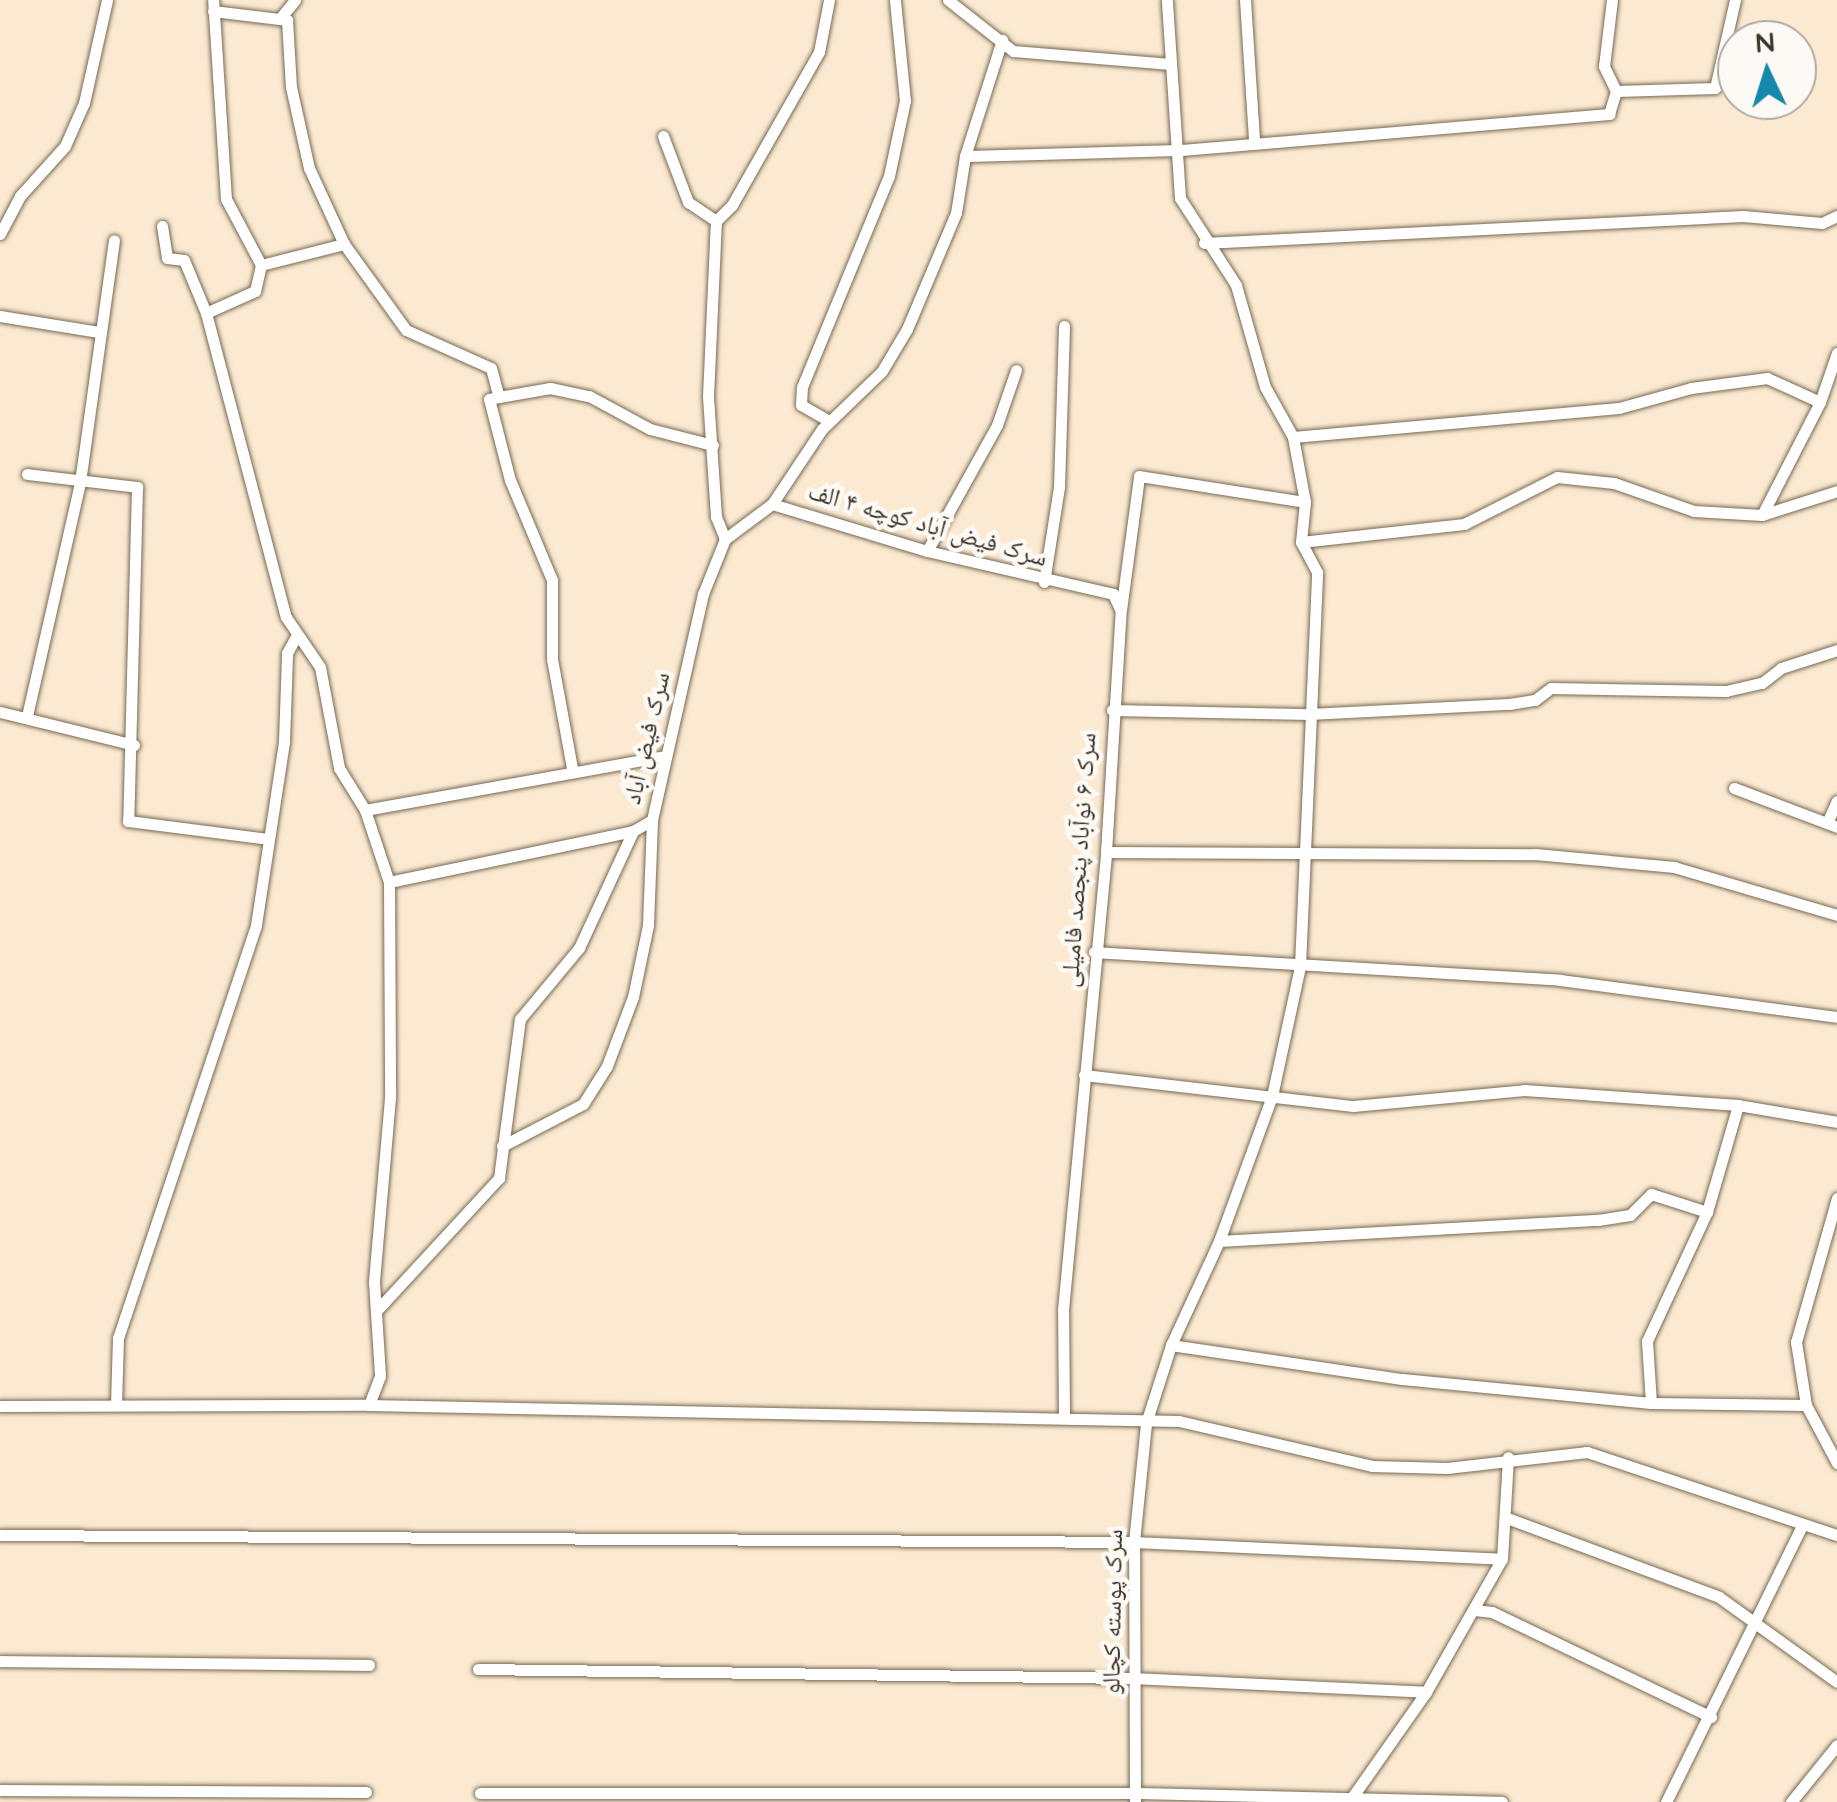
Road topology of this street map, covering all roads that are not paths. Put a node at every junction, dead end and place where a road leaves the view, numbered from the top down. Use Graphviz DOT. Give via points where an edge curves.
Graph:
graph roads {
  1 [pos="106,0"];
  2 [pos="295,0"];
  3 [pos="829,0"];
  4 [pos="895,0"];
  5 [pos="948,0"];
  6 [pos="1168,0"];
  7 [pos="1245,0"];
  8 [pos="1612,0"];
  9 [pos="1735,0"];
  10 [pos="213,6"];
  11 [pos="282,16"];
  12 [pos="1002,40"];
  13 [pos="1170,64"];
  14 [pos="1616,91"];
  15 [pos="663,136"];
  16 [pos="1254,141"];
  17 [pos="1181,150"];
  18 [pos="965,156"];
  19 [pos="1837,216"];
  20 [pos="716,221"];
  21 [pos="162,226"];
  22 [pos="0,234"];
  23 [pos="114,240"];
  24 [pos="1204,243"];
  25 [pos="344,244"];
  26 [pos="261,265"];
  27 [pos="206,314"];
  28 [pos="0,316"];
  29 [pos="1064,326"];
  30 [pos="99,332"];
  31 [pos="1837,354"];
  32 [pos="1016,370"];
  33 [pos="499,397"];
  34 [pos="1820,402"];
  35 [pos="829,422"];
  36 [pos="1294,438"];
  37 [pos="714,445"];
  38 [pos="27,474"];
  39 [pos="80,482"];
  40 [pos="1837,491"];
  41 [pos="1305,502"];
  42 [pos="772,504"];
  43 [pos="1762,515"];
  44 [pos="725,539"];
  45 [pos="1301,542"];
  46 [pos="927,551"];
  47 [pos="1044,582"];
  48 [pos="1121,610"];
  49 [pos="296,637"];
  50 [pos="1837,650"];
  51 [pos="1112,710"];
  52 [pos="0,712"];
  53 [pos="1309,714"];
  54 [pos="27,716"];
  55 [pos="134,745"];
  56 [pos="664,756"];
  57 [pos="572,768"];
  58 [pos="1734,788"];
  59 [pos="1837,801"];
  60 [pos="365,810"];
  61 [pos="652,820"];
  62 [pos="1832,825"];
  63 [pos="632,831"];
  64 [pos="268,839"];
  65 [pos="1106,852"];
  66 [pos="1302,852"];
  67 [pos="389,882"];
  68 [pos="1837,915"];
  69 [pos="1094,952"];
  70 [pos="1300,966"];
  71 [pos="1837,1016"];
  72 [pos="1084,1076"];
  73 [pos="1272,1096"];
  74 [pos="1738,1106"];
  75 [pos="1837,1122"];
  76 [pos="502,1146"];
  77 [pos="1837,1198"];
  78 [pos="1707,1212"];
  79 [pos="1219,1241"];
  80 [pos="379,1308"];
  81 [pos="1171,1345"];
  82 [pos="1650,1403"];
  83 [pos="116,1405"];
  84 [pos="370,1405"];
  85 [pos="0,1406"];
  86 [pos="1806,1406"];
  87 [pos="1064,1415"];
  88 [pos="1146,1423"];
  89 [pos="1508,1457"];
  90 [pos="1837,1463"];
  91 [pos="1506,1518"];
  92 [pos="1801,1528"];
  93 [pos="0,1535"];
  94 [pos="1837,1535"];
  95 [pos="1134,1542"];
  96 [pos="1502,1559"];
  97 [pos="1475,1610"];
  98 [pos="1760,1622"];
  99 [pos="0,1662"];
  100 [pos="370,1665"];
  101 [pos="478,1669"];
  102 [pos="1132,1678"];
  103 [pos="1837,1682"];
  104 [pos="1426,1692"];
  105 [pos="1711,1717"];
  106 [pos="1837,1745"];
  107 [pos="0,1790"];
  108 [pos="366,1792"];
  109 [pos="480,1792"];
  110 [pos="1353,1796"];
  111 [pos="1135,1798"];
  112 [pos="1502,1802"];
  113 [pos="1666,1802"];
  114 [pos="1792,1802"];
  1 -- 22 [label="street" via="84,104 65,146 20,196"];
  2 -- 11 [label="street"];
  3 -- 20 [label="street" via="819,52 732,205"];
  4 -- 35 [label="street" via="905,102 889,176 802,387 800,405"];
  5 -- 12 [label="street"];
  6 -- 13 [label="street"];
  7 -- 16 [label="street"];
  8 -- 14 [label="street" via="1604,66"];
  9 -- 14 [label="street" via="1716,88"];
  10 -- 11 [label="street"];
  10 -- 26 [label="street" via="226,198"];
  11 -- 25 [label="street" via="309,168"];
  12 -- 13 [label="street" via="1013,51 1055,58"];
  12 -- 18 [label="street"];
  13 -- 17 [label="street"];
  14 -- 16 [label="street" via="1610,114"];
  15 -- 20 [label="street" via="688,202"];
  16 -- 17 [label="street"];
  17 -- 18 [label="street"];
  17 -- 24 [label="street" via="1180,198"];
  18 -- 35 [label="street" via="956,213 907,329 882,371"];
  19 -- 24 [label="street" via="1822,223 1744,216"];
  20 -- 37 [label="street" via="708,396"];
  21 -- 27 [label="street" via="167,258 184,260"];
  23 -- 30 [label="street"];
  24 -- 36 [label="street" via="1236,285 1265,387"];
  25 -- 26 [label="street"];
  25 -- 33 [label="street" via="406,330 491,368"];
  26 -- 27 [label="street" via="255,291"];
  27 -- 49 [label="street" via="236,447"];
  28 -- 30 [label="street"];
  29 -- 47 [label="street" via="1059,487"];
  30 -- 39 [label="street"];
  31 -- 34 [label="street"];
  32 -- 46 [label="street" via="996,426"];
  33 -- 37 [label="street" via="550,388 589,396 650,429"];
  33 -- 57 [label="street" via="489,399 510,480 552,580 552,659"];
  34 -- 36 [label="street" via="1767,378 1692,388 1618,408"];
  34 -- 43 [label="street"];
  35 -- 42 [label="street"];
  36 -- 41 [label="street"];
  37 -- 44 [label="street" via="716,516"];
  38 -- 39 [label="street"];
  39 -- 54 [label="street"];
  39 -- 55 [label="street" via="137,487"];
  40 -- 43 [label="street"];
  41 -- 45 [label="street"];
  41 -- 48 [label="street, سرک ۶ نوآباد پنجصد فامیلی" via="1139,476"];
  42 -- 44 [label="street"];
  42 -- 46 [label="street, سرک فيض آباد کوچه ۴ الف"];
  43 -- 45 [label="street" via="1694,510 1614,483 1557,477 1464,524"];
  44 -- 56 [label="street, سرک فيض آباد" via="703,594"];
  45 -- 53 [label="street, سرک پوسته کچالو" via="1317,572"];
  46 -- 47 [label="street, سرک فيض آباد کوچه ۴ الف"];
  47 -- 48 [label="street, سرک فيض آباد کوچه ۴ الف" via="1114,594"];
  48 -- 51 [label="street, سرک ۶ نوآباد پنجصد فامیلی"];
  49 -- 60 [label="street" via="320,668 339,768"];
  49 -- 64 [label="street" via="287,653 284,741"];
  50 -- 53 [label="street" via="1726,691 1552,688 1535,700 1510,704"];
  51 -- 53 [label="street"];
  51 -- 65 [label="street, سرک ۶ نوآباد پنجصد فامیلی"];
  52 -- 54 [label="street"];
  53 -- 66 [label="street, سرک پوسته کچالو"];
  54 -- 55 [label="street"];
  55 -- 64 [label="street" via="128,821"];
  56 -- 57 [label="street"];
  56 -- 61 [label="street, سرک فيض آباد"];
  57 -- 60 [label="street"];
  58 -- 62 [label="street"];
  59 -- 62 [label="street"];
  60 -- 67 [label="street"];
  61 -- 63 [label="street, سرک فيض آباد"];
  61 -- 76 [label="street" via="648,925 633,996 607,1066 583,1104"];
  63 -- 67 [label="street"];
  63 -- 76 [label="street, سرک فيض آباد" via="607,877 597,920 520,1019"];
  64 -- 83 [label="street" via="256,924 118,1338"];
  65 -- 66 [label="street"];
  65 -- 69 [label="street, سرک ۶ نوآباد پنجصد فامیلی"];
  66 -- 68 [label="street" via="1535,854 1674,867"];
  66 -- 70 [label="street, سرک پوسته کچالو"];
  67 -- 80 [label="street" via="390,1080 374,1282"];
  69 -- 70 [label="street"];
  69 -- 72 [label="street, سرک ۶ نوآباد پنجصد فامیلی"];
  70 -- 71 [label="street" via="1560,980"];
  70 -- 73 [label="street, سرک پوسته کچالو"];
  72 -- 73 [label="street"];
  72 -- 87 [label="street, سرک ۶ نوآباد پنجصد فامیلی" via="1063,1310"];
  73 -- 74 [label="street" via="1353,1106 1524,1090"];
  73 -- 79 [label="street, سرک پوسته کچالو"];
  74 -- 75 [label="street"];
  74 -- 78 [label="street"];
  76 -- 80 [label="street, سرک فيض آباد" via="499,1178"];
  77 -- 86 [label="street" via="1796,1342"];
  78 -- 79 [label="street" via="1652,1194 1630,1215 1598,1220"];
  78 -- 82 [label="street" via="1647,1341"];
  79 -- 81 [label="street, سرک پوسته کچالو"];
  80 -- 84 [label="street" via="380,1376"];
  81 -- 82 [label="street" via="1402,1380"];
  81 -- 88 [label="street, سرک پوسته کچالو"];
  82 -- 86 [label="street"];
  83 -- 84 [label="street"];
  83 -- 85 [label="street"];
  84 -- 87 [label="street"];
  86 -- 90 [label="street"];
  87 -- 88 [label="street"];
  88 -- 89 [label="street" via="1228,1429 1372,1466 1446,1468"];
  88 -- 95 [label="street, سرک پوسته کچالو"];
  89 -- 91 [label="street"];
  89 -- 92 [label="street" via="1587,1452 1653,1470"];
  91 -- 96 [label="street"];
  91 -- 98 [label="street" via="1718,1598"];
  92 -- 94 [label="street"];
  92 -- 98 [label="street"];
  93 -- 95 [label="street"];
  95 -- 96 [label="street"];
  95 -- 102 [label="street, سرک پوسته کچالو"];
  96 -- 97 [label="street"];
  97 -- 104 [label="street"];
  97 -- 105 [label="street" via="1492,1612"];
  98 -- 103 [label="street"];
  98 -- 105 [label="street"];
  99 -- 100 [label="street"];
  101 -- 102 [label="street"];
  102 -- 104 [label="street"];
  102 -- 111 [label="street, سرک پوسته کچالو"];
  104 -- 110 [label="street"];
  105 -- 113 [label="street"];
  106 -- 114 [label="street"];
  107 -- 108 [label="street"];
  109 -- 111 [label="street"];
  110 -- 111 [label="street"];
  110 -- 112 [label="street"];
}
